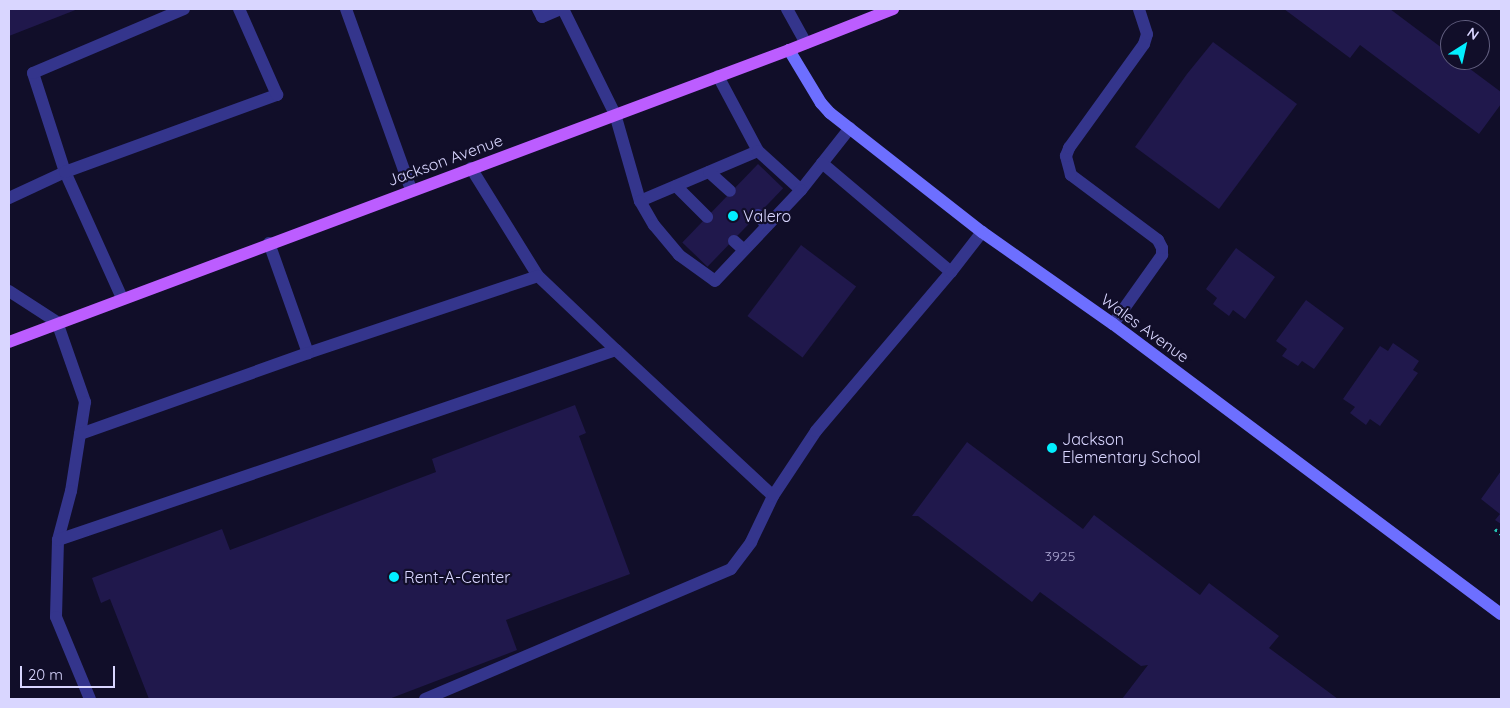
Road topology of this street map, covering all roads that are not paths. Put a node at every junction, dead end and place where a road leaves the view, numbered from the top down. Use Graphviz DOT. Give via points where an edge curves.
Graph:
graph roads {
  1 [pos="184,9"];
  2 [pos="239,9"];
  3 [pos="346,9"];
  4 [pos="538,9"];
  5 [pos="562,9"];
  6 [pos="787,9"];
  7 [pos="893,9"];
  8 [pos="1139,9"];
  9 [pos="806,43"];
  10 [pos="789,50"];
  11 [pos="718,76"];
  12 [pos="615,114"];
  13 [pos="850,128"];
  14 [pos="758,151"];
  15 [pos="822,163"];
  16 [pos="472,168"];
  17 [pos="65,172"];
  18 [pos="709,172"];
  19 [pos="676,186"];
  20 [pos="411,190"];
  21 [pos="801,190"];
  22 [pos="730,191"];
  23 [pos="9,198"];
  24 [pos="640,201"];
  25 [pos="758,215"];
  26 [pos="707,217"];
  27 [pos="767,226"];
  28 [pos="982,232"];
  29 [pos="734,240"];
  30 [pos="269,243"];
  31 [pos="744,250"];
  32 [pos="951,272"];
  33 [pos="538,276"];
  34 [pos="9,291"];
  35 [pos="122,298"];
  36 [pos="57,322"];
  37 [pos="1114,324"];
  38 [pos="9,342"];
  39 [pos="616,350"];
  40 [pos="308,353"];
  41 [pos="80,434"];
  42 [pos="773,496"];
  43 [pos="58,540"];
  44 [pos="1501,614"];
  45 [pos="90,699"];
  46 [pos="426,699"];
  1 -- 17 [label="street" via="33,73"];
  2 -- 17 [label="street" via="277,95"];
  3 -- 20 [label="street"];
  4 -- 5 [label="street" via="542,17"];
  5 -- 12 [label="street"];
  6 -- 9 [label="street"];
  7 -- 9 [label="main road, Jackson Avenue"];
  8 -- 37 [label="street" via="1147,34 1144,44 1066,156 1071,175 1158,240 1162,248 1162,256"];
  9 -- 10 [label="main road, Jackson Avenue"];
  10 -- 11 [label="main road, Jackson Avenue"];
  10 -- 13 [label="main road, Wales Avenue" via="821,103"];
  11 -- 12 [label="main road, Jackson Avenue"];
  11 -- 14 [label="street"];
  12 -- 16 [label="main road, Jackson Avenue"];
  12 -- 24 [label="street"];
  13 -- 15 [label="street"];
  13 -- 28 [label="main road, Wales Avenue"];
  14 -- 18 [label="street"];
  14 -- 21 [label="street"];
  15 -- 21 [label="street"];
  15 -- 32 [label="street"];
  16 -- 20 [label="main road, Jackson Avenue"];
  16 -- 33 [label="street"];
  17 -- 23 [label="street"];
  17 -- 35 [label="street"];
  18 -- 19 [label="street"];
  18 -- 22 [label="street"];
  19 -- 24 [label="street"];
  19 -- 26 [label="street"];
  20 -- 30 [label="main road, Jackson Avenue"];
  21 -- 27 [label="street"];
  24 -- 31 [label="street" via="654,225 679,255 715,281"];
  25 -- 27 [label="street"];
  27 -- 31 [label="street"];
  28 -- 32 [label="street"];
  28 -- 37 [label="main road, Wales Avenue"];
  29 -- 31 [label="street"];
  30 -- 35 [label="main road, Jackson Avenue"];
  30 -- 40 [label="street"];
  32 -- 42 [label="street" via="816,431"];
  33 -- 39 [label="street"];
  33 -- 40 [label="street"];
  34 -- 36 [label="street"];
  35 -- 36 [label="main road, Jackson Avenue"];
  36 -- 38 [label="main road, Jackson Avenue"];
  36 -- 41 [label="street" via="85,402"];
  37 -- 44 [label="main road, Wales Avenue"];
  39 -- 42 [label="street"];
  39 -- 43 [label="street"];
  40 -- 41 [label="street"];
  41 -- 43 [label="street" via="71,491"];
  42 -- 46 [label="street" via="751,542 731,569"];
  43 -- 45 [label="street" via="56,617"];
}
